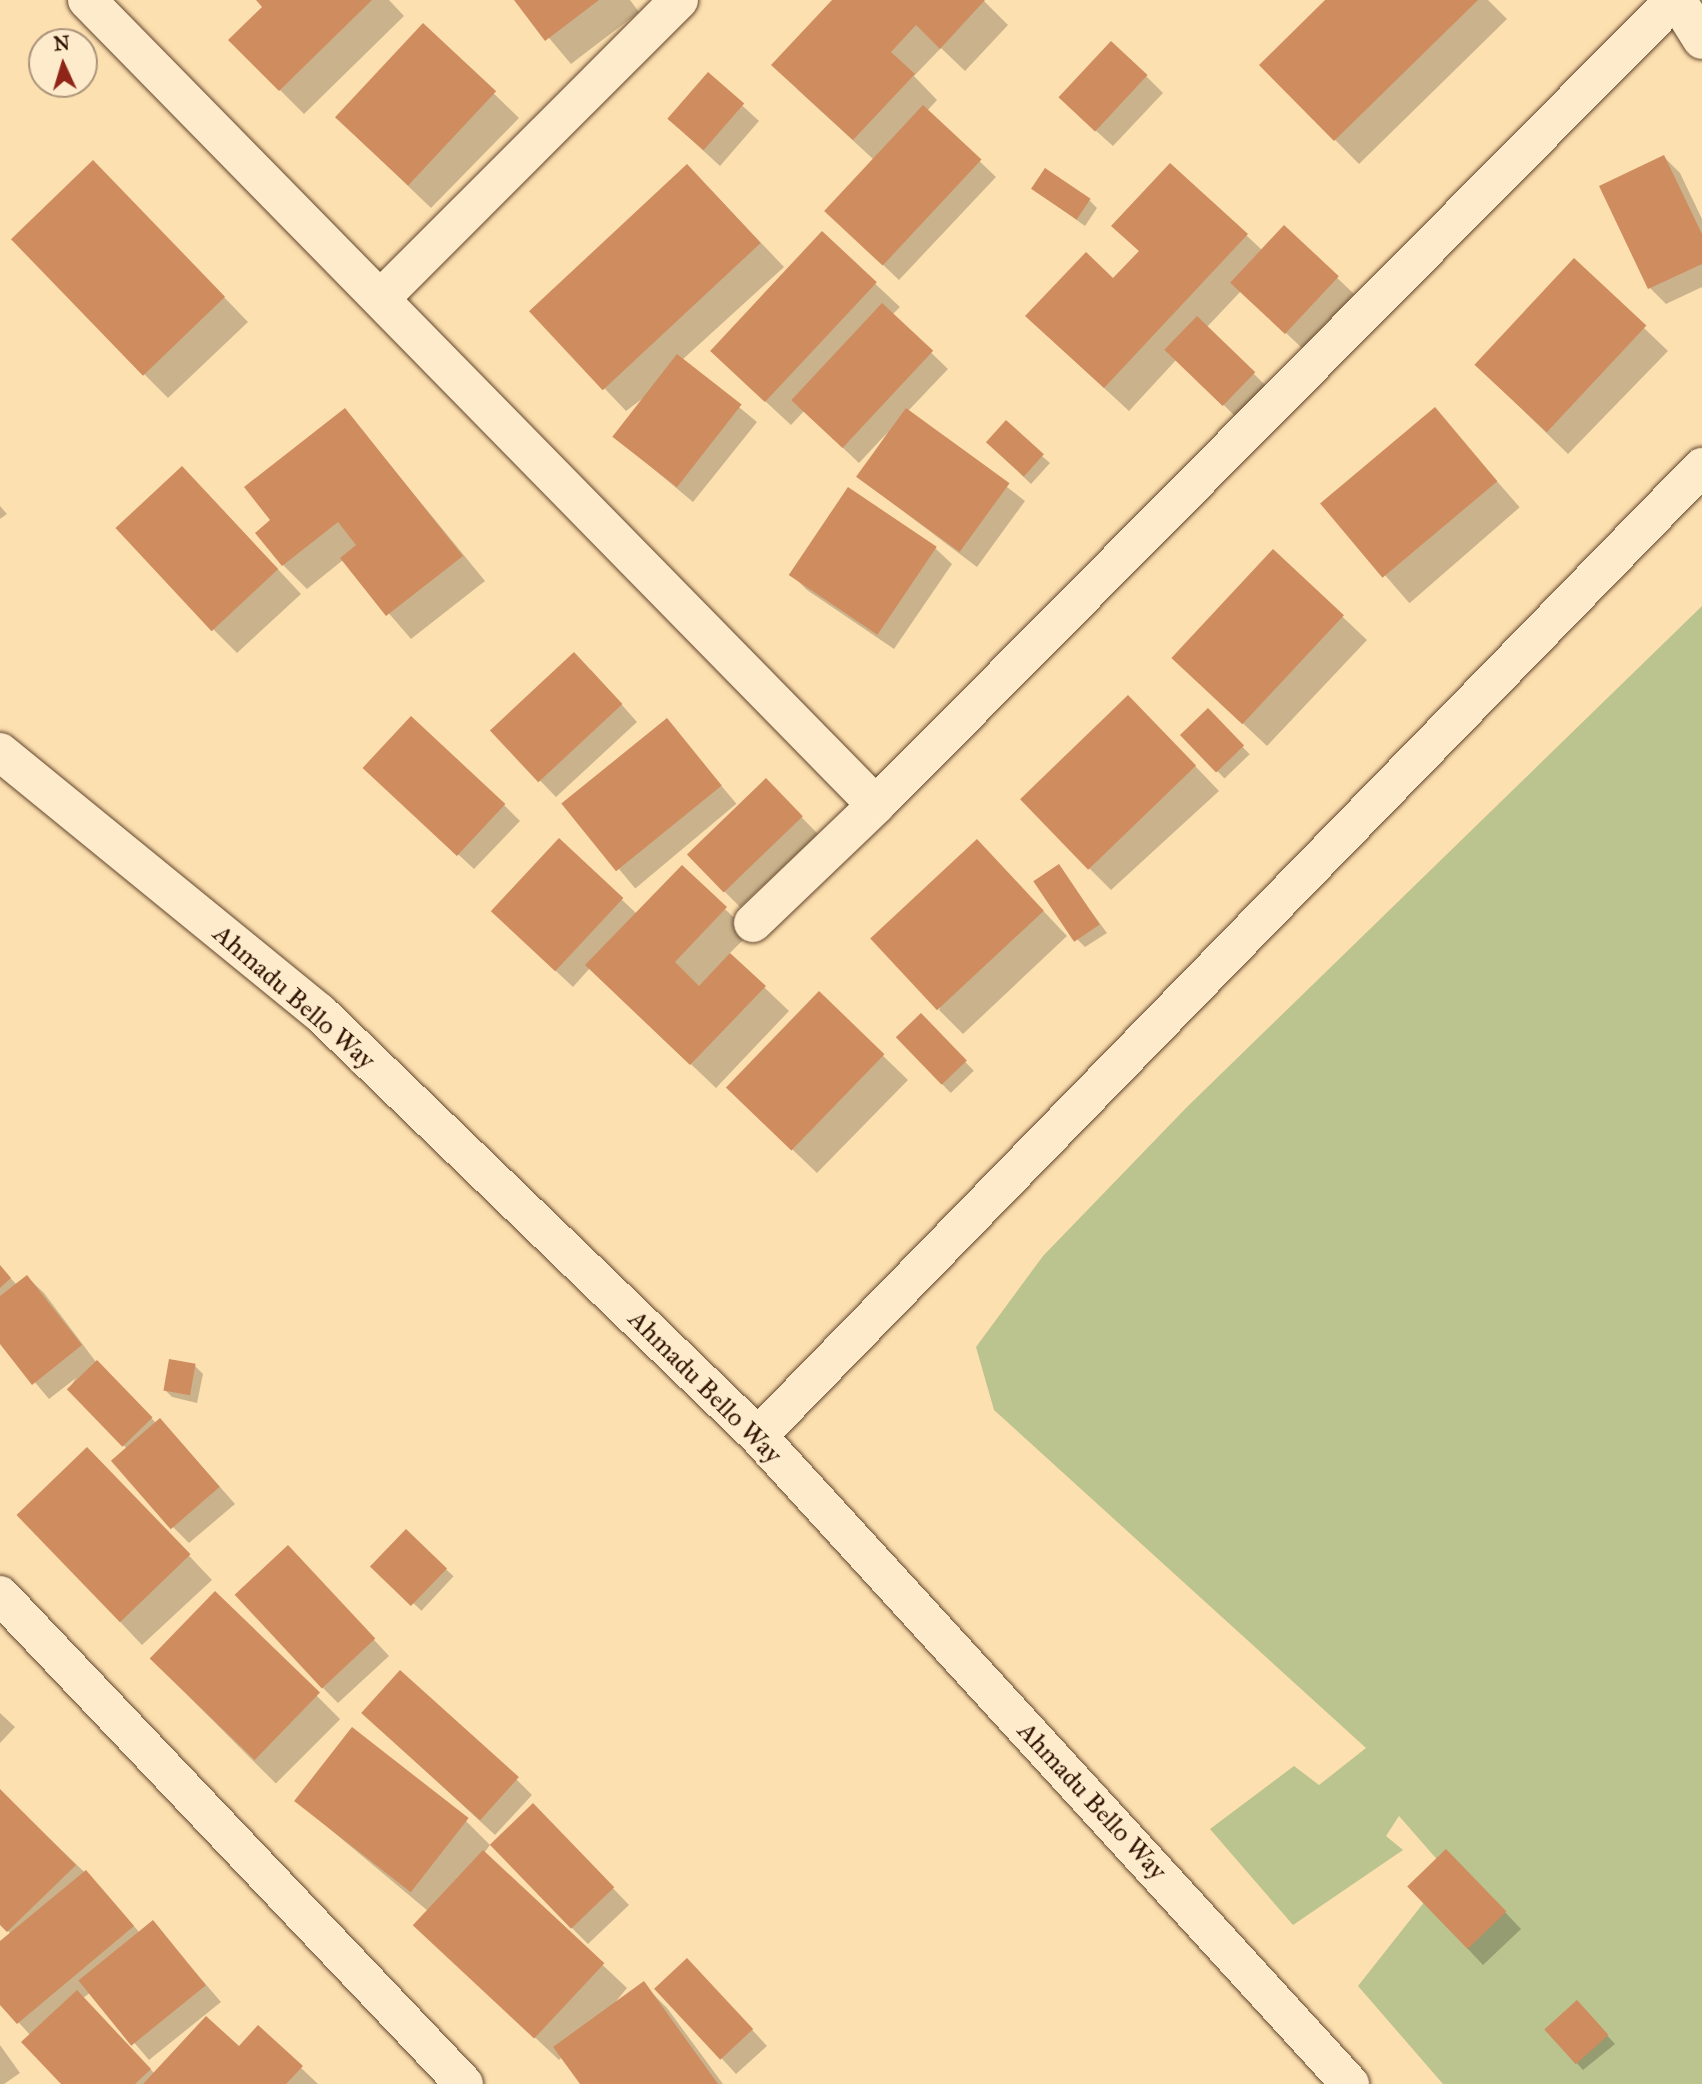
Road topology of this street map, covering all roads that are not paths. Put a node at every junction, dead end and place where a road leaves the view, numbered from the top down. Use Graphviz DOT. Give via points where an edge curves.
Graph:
graph roads {
  1 [pos="87,0"];
  2 [pos="679,0"];
  3 [pos="1675,0"];
  4 [pos="1702,40"];
  5 [pos="382,297"];
  6 [pos="1702,467"];
  7 [pos="0,752"];
  8 [pos="876,805"];
  9 [pos="753,923"];
  10 [pos="758,1436"];
  11 [pos="1,1599"];
  12 [pos="464,2084"];
  13 [pos="1350,2084"];
  1 -- 5 [label="street"];
  2 -- 5 [label="street"];
  3 -- 4 [label="street"];
  3 -- 8 [label="street"];
  5 -- 8 [label="street"];
  6 -- 10 [label="street"];
  7 -- 10 [label="street, Ahmadu Bello Way" via="319,1012"];
  8 -- 9 [label="street"];
  10 -- 13 [label="street, Ahmadu Bello Way"];
  11 -- 12 [label="street"];
}
